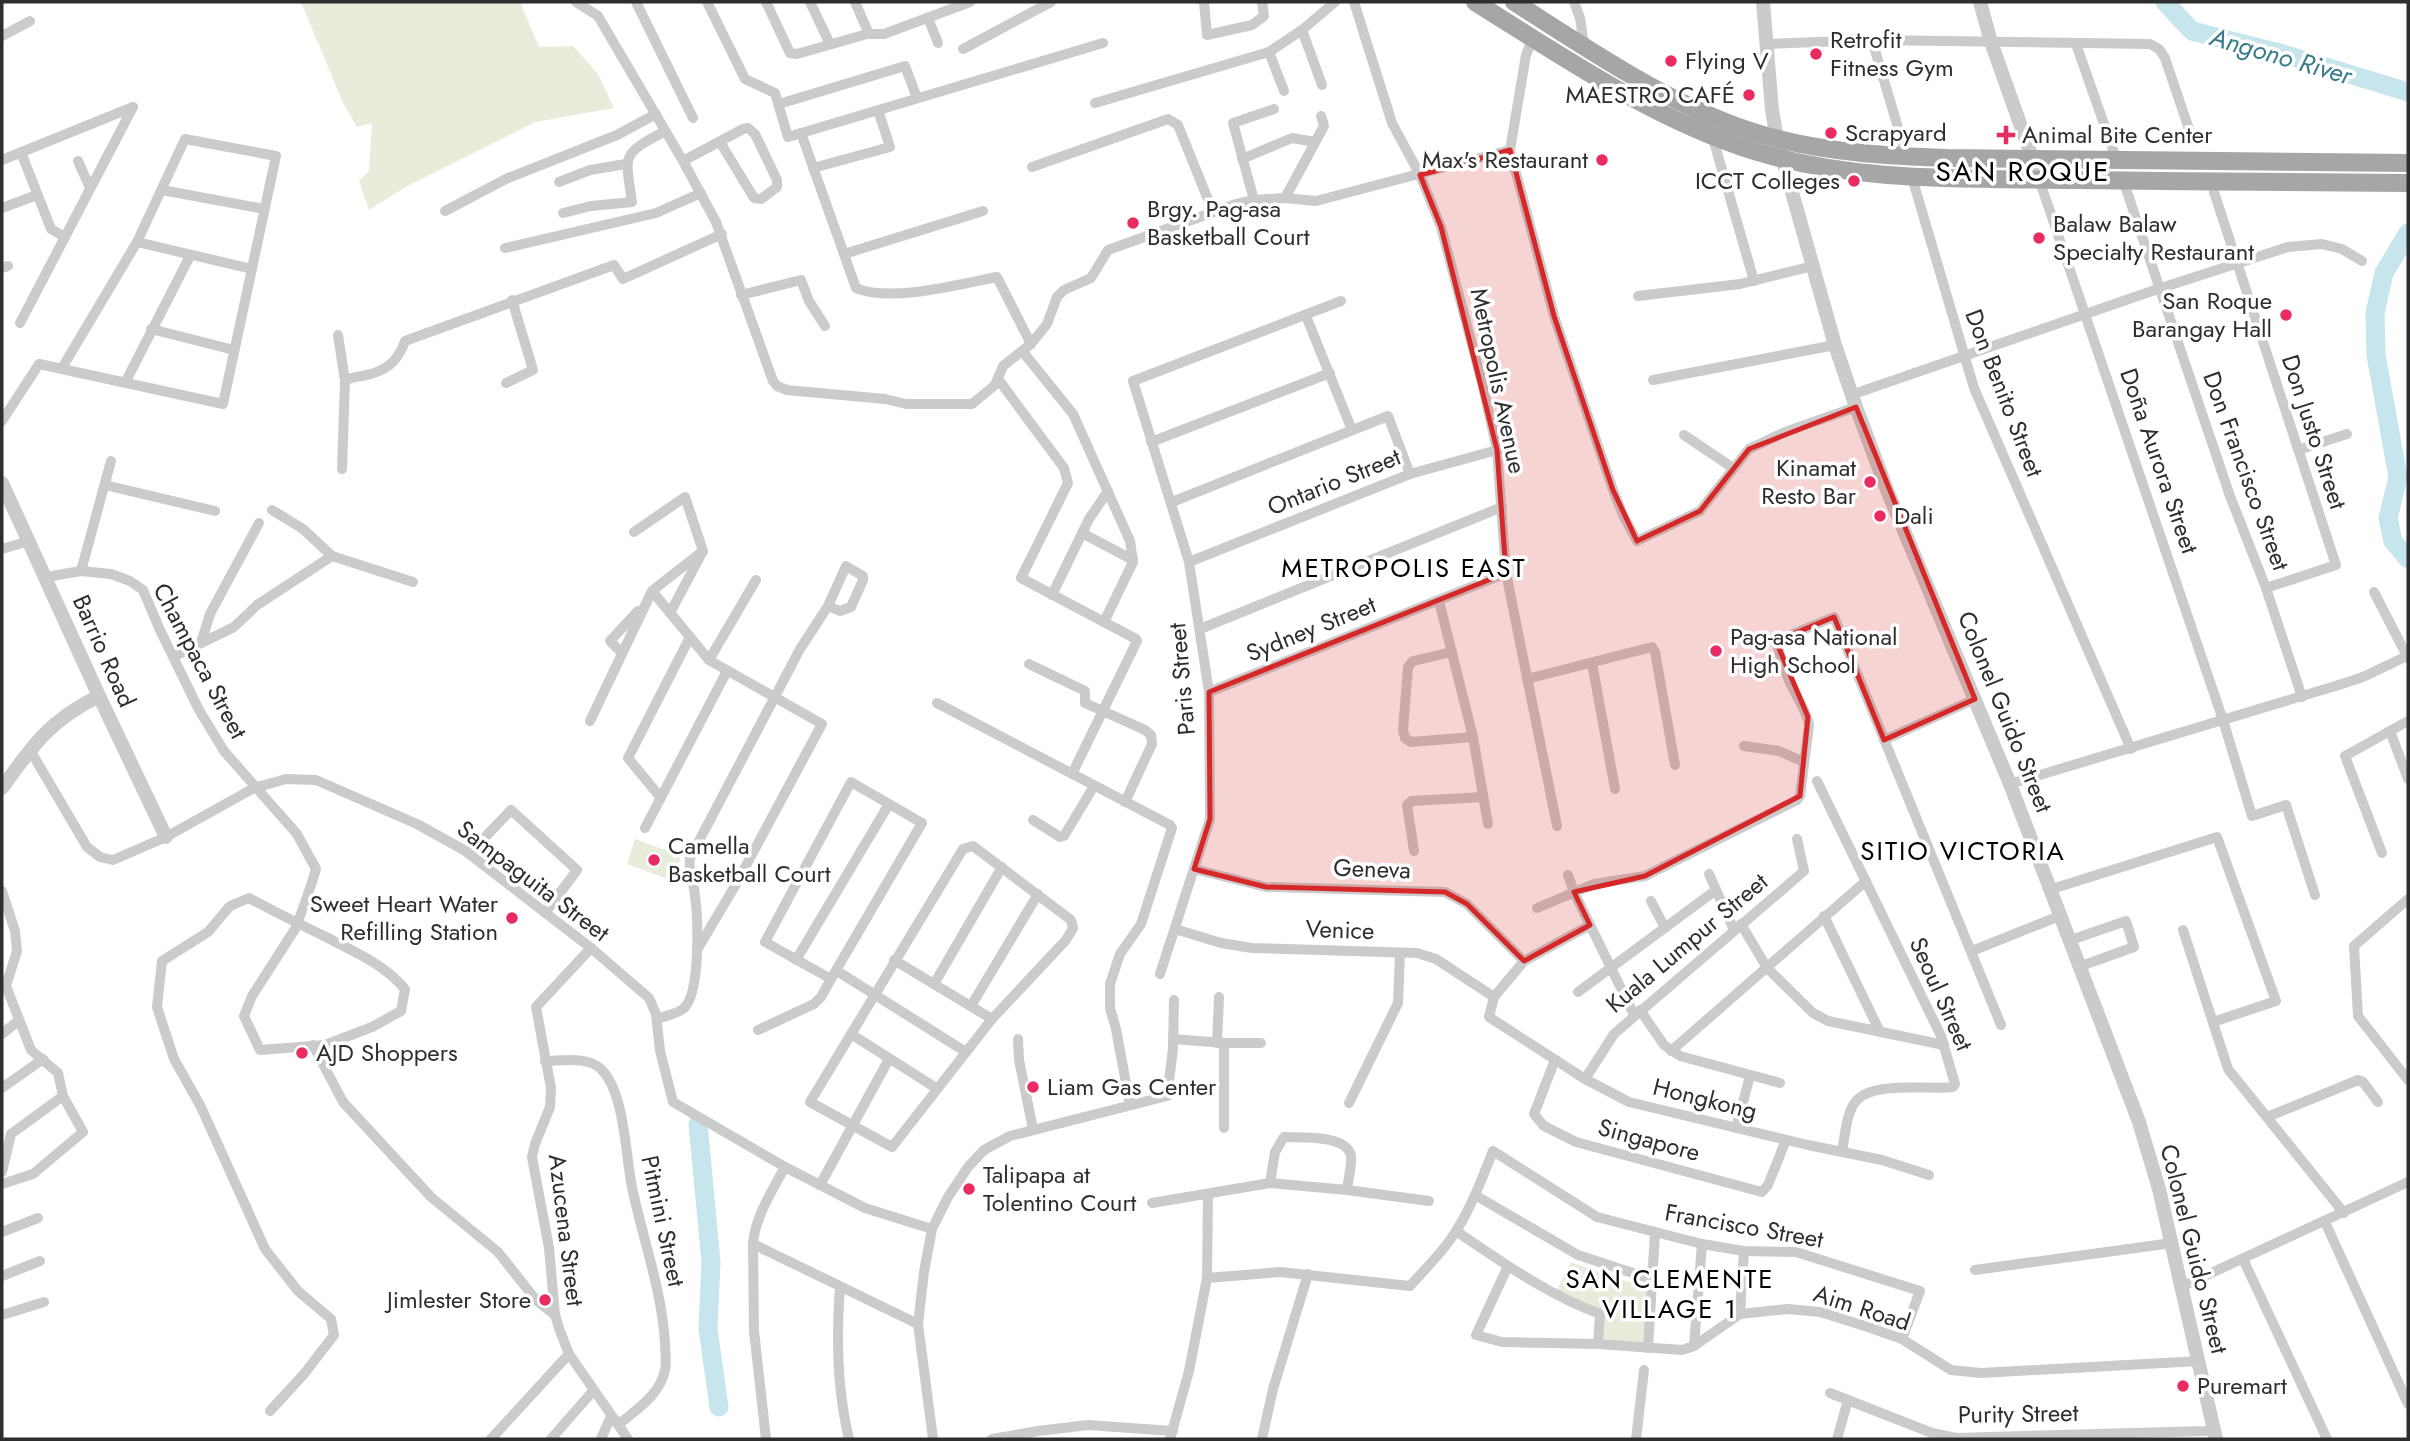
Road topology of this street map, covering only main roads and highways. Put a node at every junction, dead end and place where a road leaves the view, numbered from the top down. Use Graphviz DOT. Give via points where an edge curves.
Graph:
graph roads {
  1 [pos="1475,2"];
  2 [pos="1514,2"];
  3 [pos="2402,163"];
  4 [pos="2402,183"];
  1 -- 4 [label="main road" via="1638,100 1712,135 1825,168 1912,178"];
  2 -- 3 [label="main road" via="1668,94 1777,139 1906,157"];
}
